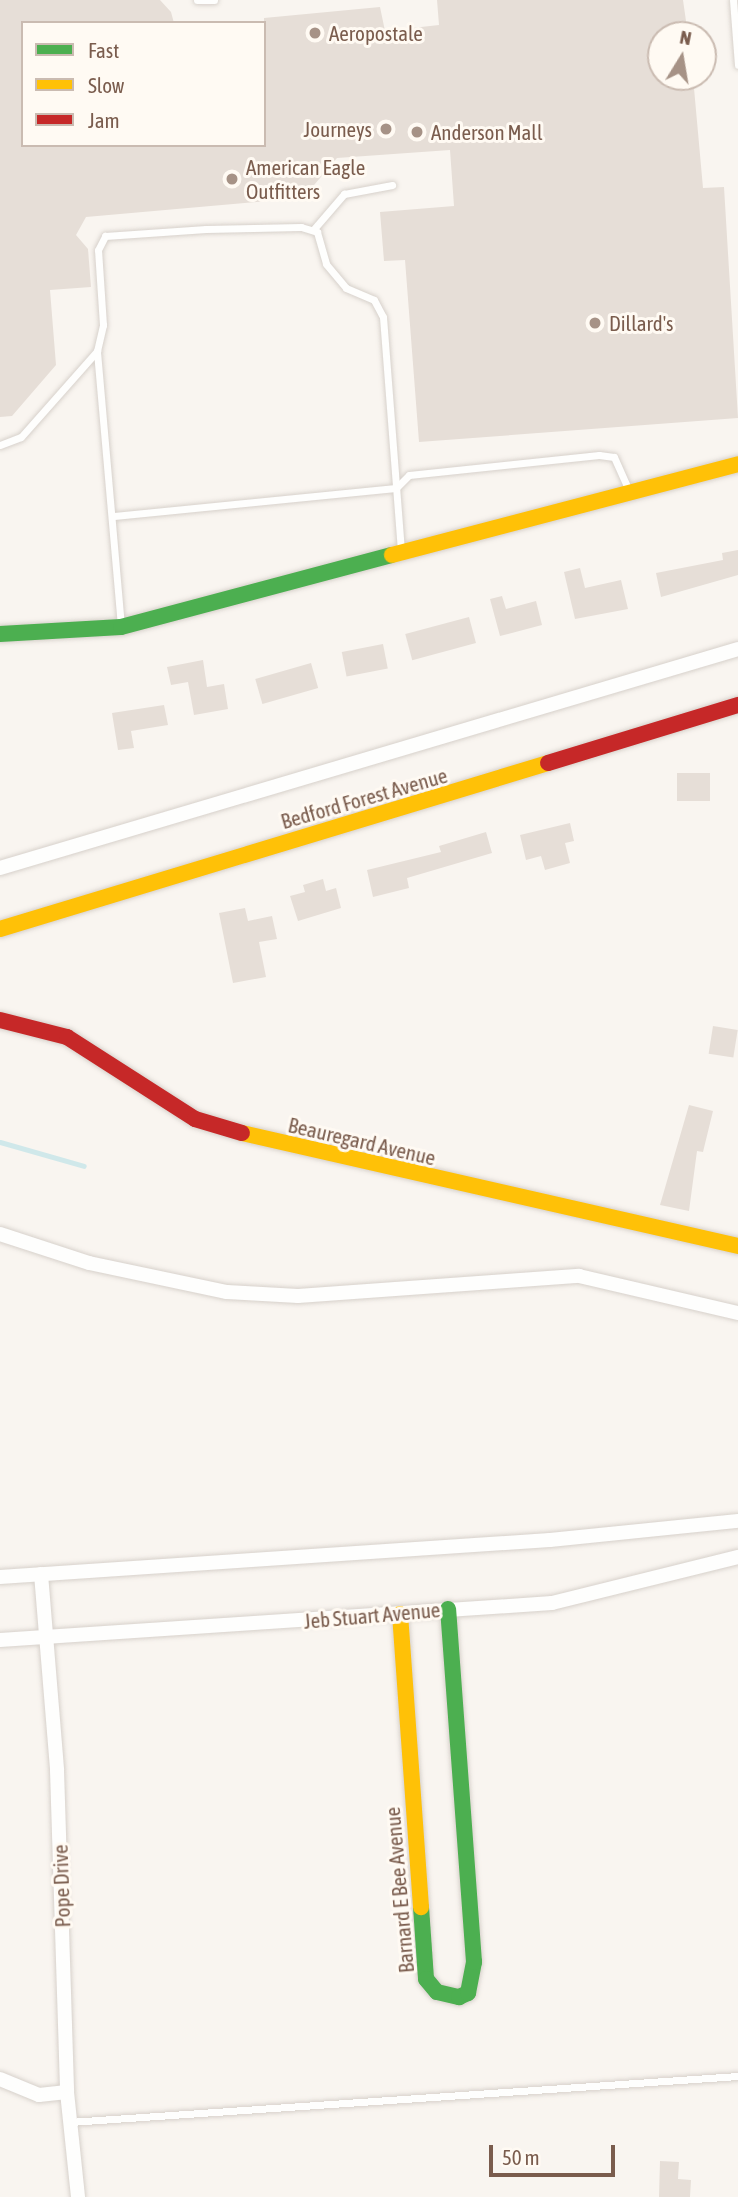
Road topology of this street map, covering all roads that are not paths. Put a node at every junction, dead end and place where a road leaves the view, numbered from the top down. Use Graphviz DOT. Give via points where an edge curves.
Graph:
graph roads {
  1 [pos="197,0"];
  2 [pos="214,0"];
  3 [pos="733,0"];
  4 [pos="738,65"];
  5 [pos="392,185"];
  6 [pos="313,230"];
  7 [pos="97,351"];
  8 [pos="0,445"];
  9 [pos="738,464"];
  10 [pos="396,488"];
  11 [pos="630,494"];
  12 [pos="114,516"];
  13 [pos="401,556"];
  14 [pos="121,627"];
  15 [pos="0,634"];
  16 [pos="738,649"];
  17 [pos="738,705"];
  18 [pos="0,868"];
  19 [pos="0,929"];
  20 [pos="0,1020"];
  21 [pos="0,1234"];
  22 [pos="738,1246"];
  23 [pos="738,1313"];
  24 [pos="738,1521"];
  25 [pos="738,1557"];
  26 [pos="41,1574"];
  27 [pos="0,1577"];
  28 [pos="448,1609"];
  29 [pos="400,1614"];
  30 [pos="45,1637"];
  31 [pos="0,1640"];
  32 [pos="738,2076"];
  33 [pos="0,2079"];
  34 [pos="67,2092"];
  35 [pos="70,2122"];
  36 [pos="78,2197"];
  1 -- 2 [label="lane"];
  3 -- 4 [label="lane"];
  5 -- 6 [label="lane" via="344,194"];
  6 -- 7 [label="lane" via="206,229 105,236 98,250 103,325"];
  6 -- 10 [label="lane" via="321,237 326,264 346,288 374,300 383,317"];
  7 -- 8 [label="lane" via="21,437"];
  7 -- 12 [label="lane"];
  9 -- 11 [label="street"];
  10 -- 11 [label="lane" via="408,475 599,455 614,457 623,468"];
  10 -- 12 [label="lane"];
  10 -- 13 [label="lane"];
  11 -- 13 [label="street"];
  12 -- 14 [label="lane"];
  13 -- 14 [label="street"];
  14 -- 15 [label="street"];
  16 -- 18 [label="street, Bedford Forest Avenue"];
  17 -- 19 [label="street, Bedford Forest Avenue"];
  20 -- 22 [label="street, Beauregard Avenue" via="66,1037 195,1119 260,1139"];
  21 -- 23 [label="street" via="89,1263 227,1292 298,1296 579,1276"];
  24 -- 26 [label="street" via="550,1540"];
  25 -- 28 [label="street, Jeb Stuart Avenue" via="565,1601"];
  26 -- 27 [label="street"];
  26 -- 30 [label="street, Pope Drive"];
  28 -- 29 [label="street, Jeb Stuart Avenue"];
  28 -- 29 [label="street, Barnard E Bee Avenue" via="474,1962 468,1993 459,1997 437,1992 426,1979"];
  29 -- 30 [label="street, Jeb Stuart Avenue"];
  30 -- 31 [label="street, Jeb Stuart Avenue"];
  30 -- 34 [label="street, Pope Drive" via="57,1770"];
  32 -- 35 [label="lane"];
  33 -- 34 [label="street" via="39,2095"];
  34 -- 35 [label="street, Pope Drive"];
  35 -- 36 [label="street, Pope Drive"];
}
